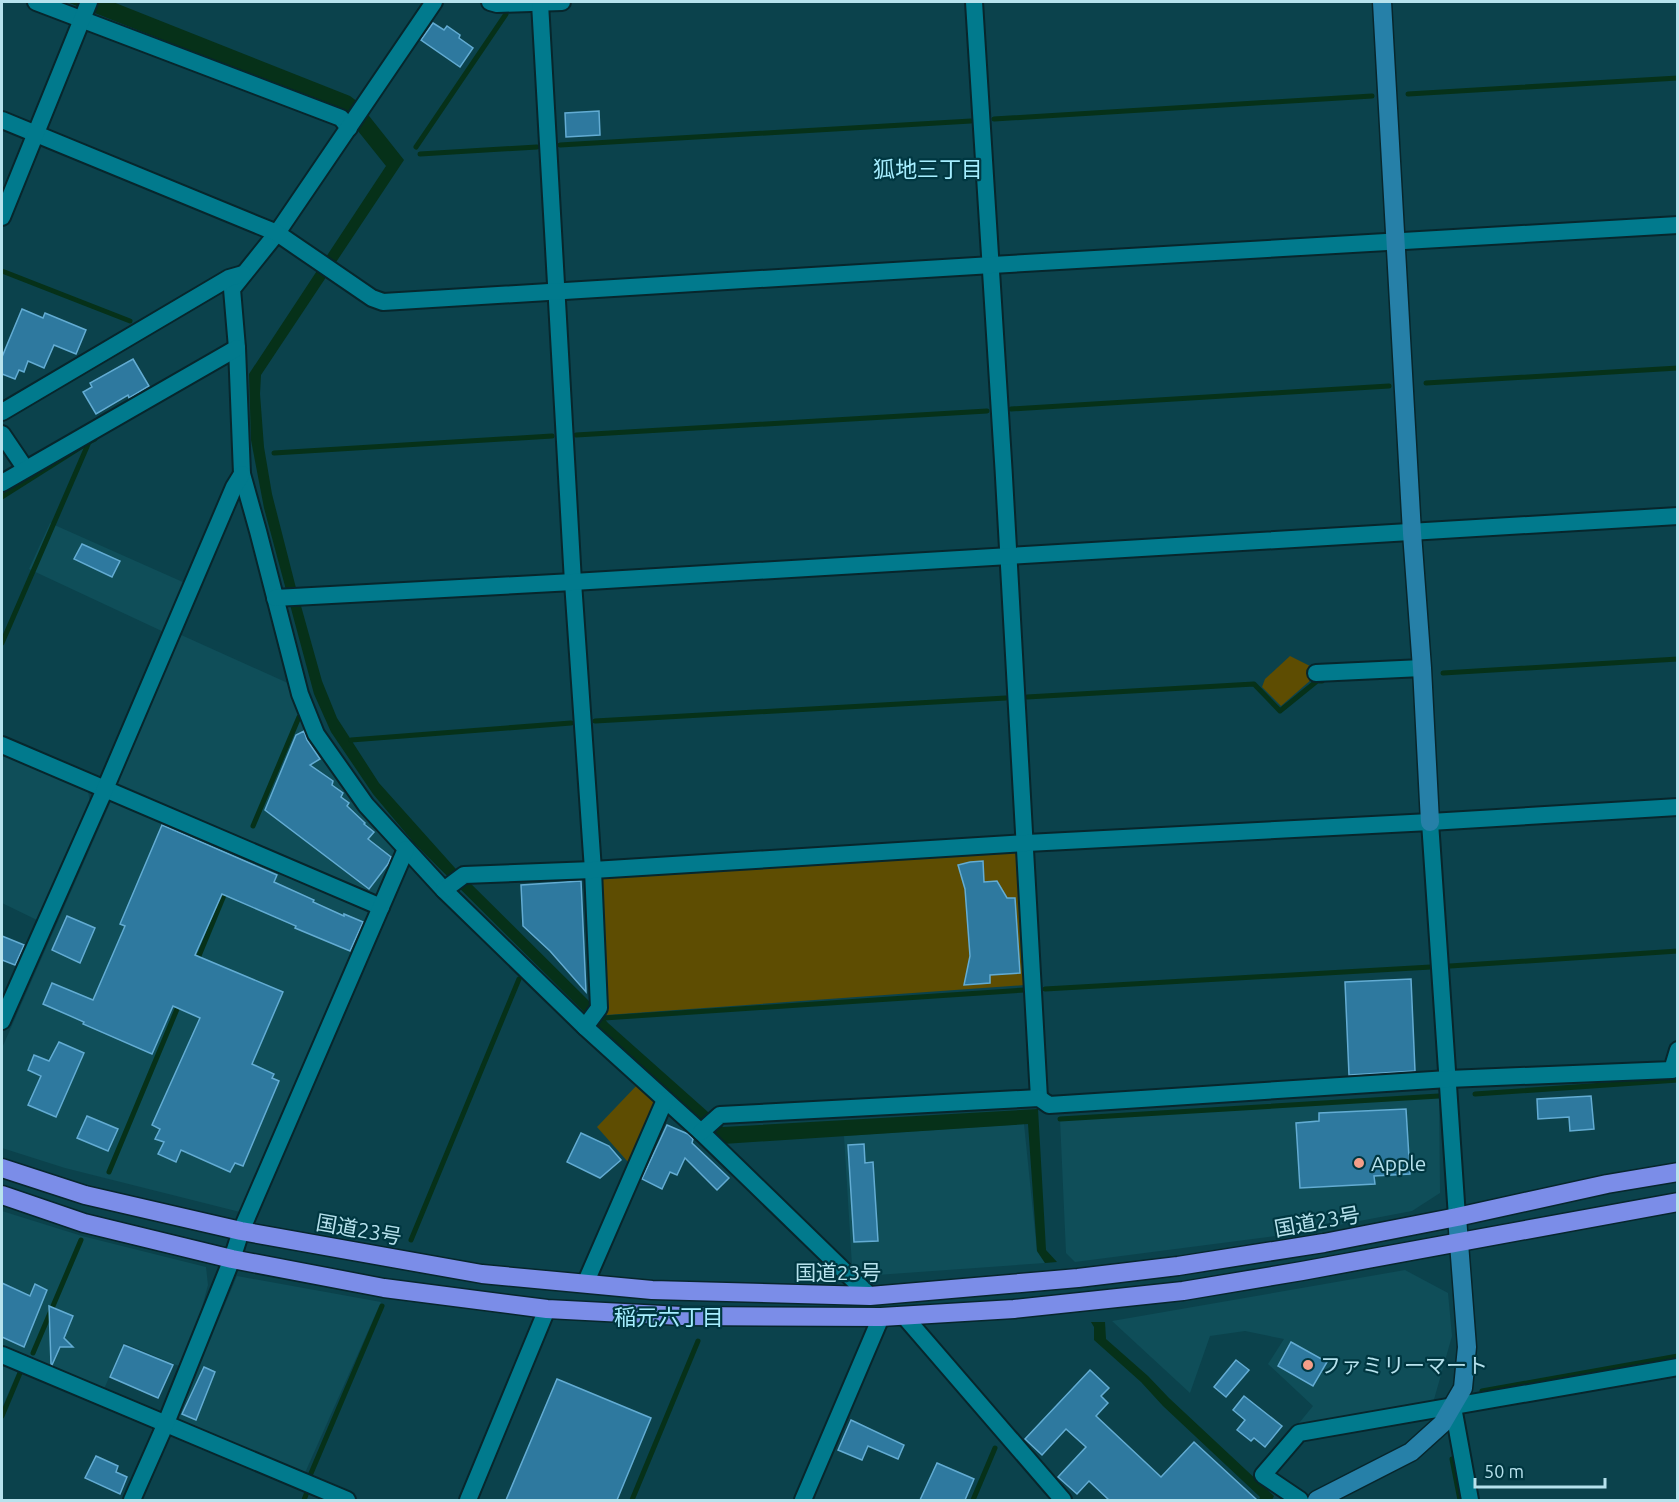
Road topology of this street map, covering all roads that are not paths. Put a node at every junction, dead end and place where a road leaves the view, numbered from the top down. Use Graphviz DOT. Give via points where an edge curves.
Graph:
graph roads {
  1 [pos="36,2"];
  2 [pos="89,2"];
  3 [pos="434,2"];
  4 [pos="490,2"];
  5 [pos="562,2"];
  6 [pos="974,2"];
  7 [pos="1382,2"];
  8 [pos="540,3"];
  9 [pos="82,20"];
  10 [pos="2,120"];
  11 [pos="349,128"];
  12 [pos="35,134"];
  13 [pos="2,217"];
  14 [pos="1677,225"];
  15 [pos="277,233"];
  16 [pos="1395,242"];
  17 [pos="992,265"];
  18 [pos="245,274"];
  19 [pos="556,292"];
  20 [pos="237,348"];
  21 [pos="2,412"];
  22 [pos="2,434"];
  23 [pos="25,468"];
  24 [pos="242,474"];
  25 [pos="2,483"];
  26 [pos="1677,516"];
  27 [pos="1412,532"];
  28 [pos="1009,556"];
  29 [pos="573,582"];
  30 [pos="275,598"];
  31 [pos="1422,668"];
  32 [pos="1316,673"];
  33 [pos="2,746"];
  34 [pos="105,789"];
  35 [pos="1677,807"];
  36 [pos="1430,822"];
  37 [pos="1026,843"];
  38 [pos="406,849"];
  39 [pos="594,870"];
  40 [pos="444,890"];
  41 [pos="381,907"];
  42 [pos="2,1021"];
  43 [pos="585,1027"];
  44 [pos="1677,1050"];
  45 [pos="1448,1079"];
  46 [pos="1039,1098"];
  47 [pos="665,1100"];
  48 [pos="701,1132"];
  49 [pos="2,1168"];
  50 [pos="1677,1172"];
  51 [pos="2,1195"];
  52 [pos="1677,1202"];
  53 [pos="1457,1217"];
  54 [pos="241,1231"];
  55 [pos="1458,1242"];
  56 [pos="232,1259"];
  57 [pos="585,1284"];
  58 [pos="870,1296"];
  59 [pos="547,1309"];
  60 [pos="904,1316"];
  61 [pos="881,1317"];
  62 [pos="2,1355"];
  63 [pos="1677,1366"];
  64 [pos="1453,1407"];
  65 [pos="166,1423"];
  66 [pos="132,1500"];
  67 [pos="347,1500"];
  68 [pos="468,1500"];
  69 [pos="802,1500"];
  70 [pos="1062,1500"];
  71 [pos="1300,1500"];
  72 [pos="1317,1500"];
  73 [pos="1470,1500"];
  1 -- 9 [label="street"];
  2 -- 9 [label="street"];
  3 -- 11 [label="street"];
  4 -- 8 [label="street"];
  5 -- 8 [label="street"];
  6 -- 17 [label="street"];
  7 -- 16 [label="street"];
  8 -- 19 [label="street"];
  9 -- 11 [label="street" via="340,118"];
  9 -- 12 [label="street"];
  10 -- 12 [label="street"];
  11 -- 15 [label="street"];
  12 -- 13 [label="street"];
  12 -- 15 [label="street"];
  14 -- 16 [label="street"];
  15 -- 18 [label="street"];
  15 -- 19 [label="street" via="383,302"];
  16 -- 17 [label="street"];
  16 -- 27 [label="street"];
  17 -- 19 [label="street"];
  17 -- 28 [label="street"];
  18 -- 20 [label="street" via="232,289"];
  18 -- 21 [label="street" via="229,278"];
  19 -- 29 [label="street"];
  20 -- 23 [label="street"];
  20 -- 24 [label="street"];
  22 -- 23 [label="street"];
  23 -- 25 [label="street"];
  24 -- 30 [label="street"];
  24 -- 34 [label="street"];
  26 -- 27 [label="street"];
  27 -- 28 [label="street"];
  27 -- 31 [label="street"];
  28 -- 29 [label="street"];
  28 -- 37 [label="street"];
  29 -- 30 [label="street"];
  29 -- 39 [label="street"];
  30 -- 38 [label="street" via="300,694 316,734 366,805"];
  31 -- 32 [label="street"];
  31 -- 36 [label="street"];
  33 -- 34 [label="street"];
  34 -- 41 [label="street"];
  34 -- 42 [label="street"];
  35 -- 36 [label="street"];
  36 -- 37 [label="street"];
  36 -- 45 [label="street"];
  37 -- 39 [label="street"];
  37 -- 46 [label="street"];
  38 -- 40 [label="street"];
  38 -- 41 [label="street"];
  39 -- 40 [label="street" via="464,875"];
  39 -- 43 [label="street" via="599,1008"];
  40 -- 43 [label="street"];
  41 -- 54 [label="street"];
  43 -- 47 [label="street"];
  44 -- 45 [label="street" via="1672,1070"];
  45 -- 46 [label="street" via="1049,1105"];
  45 -- 53 [label="street"];
  46 -- 48 [label="street" via="720,1115"];
  47 -- 48 [label="street"];
  47 -- 57 [label="street"];
  48 -- 58 [label="street"];
  49 -- 54 [label="highway, 国道23号" via="85,1195"];
  50 -- 53 [label="highway, 国道23号"];
  51 -- 56 [label="highway" via="84,1223"];
  52 -- 55 [label="highway"];
  53 -- 55 [label="street"];
  53 -- 58 [label="highway, 国道23号" via="1178,1266"];
  54 -- 56 [label="street"];
  54 -- 57 [label="highway, 国道23号" via="482,1274"];
  55 -- 60 [label="highway" via="1183,1291"];
  55 -- 64 [label="street" via="1467,1364 1463,1388"];
  56 -- 59 [label="highway" via="384,1288"];
  56 -- 65 [label="street"];
  57 -- 58 [label="highway, 国道23号" via="652,1290"];
  59 -- 61 [label="highway" via="682,1316"];
  59 -- 68 [label="street"];
  60 -- 61 [label="highway"];
  60 -- 70 [label="street"];
  61 -- 69 [label="street"];
  62 -- 65 [label="street"];
  63 -- 64 [label="street"];
  64 -- 71 [label="street" via="1299,1433 1263,1475"];
  64 -- 72 [label="street" via="1442,1424 1411,1452"];
  64 -- 73 [label="street"];
  65 -- 66 [label="street"];
  65 -- 67 [label="street"];
}
